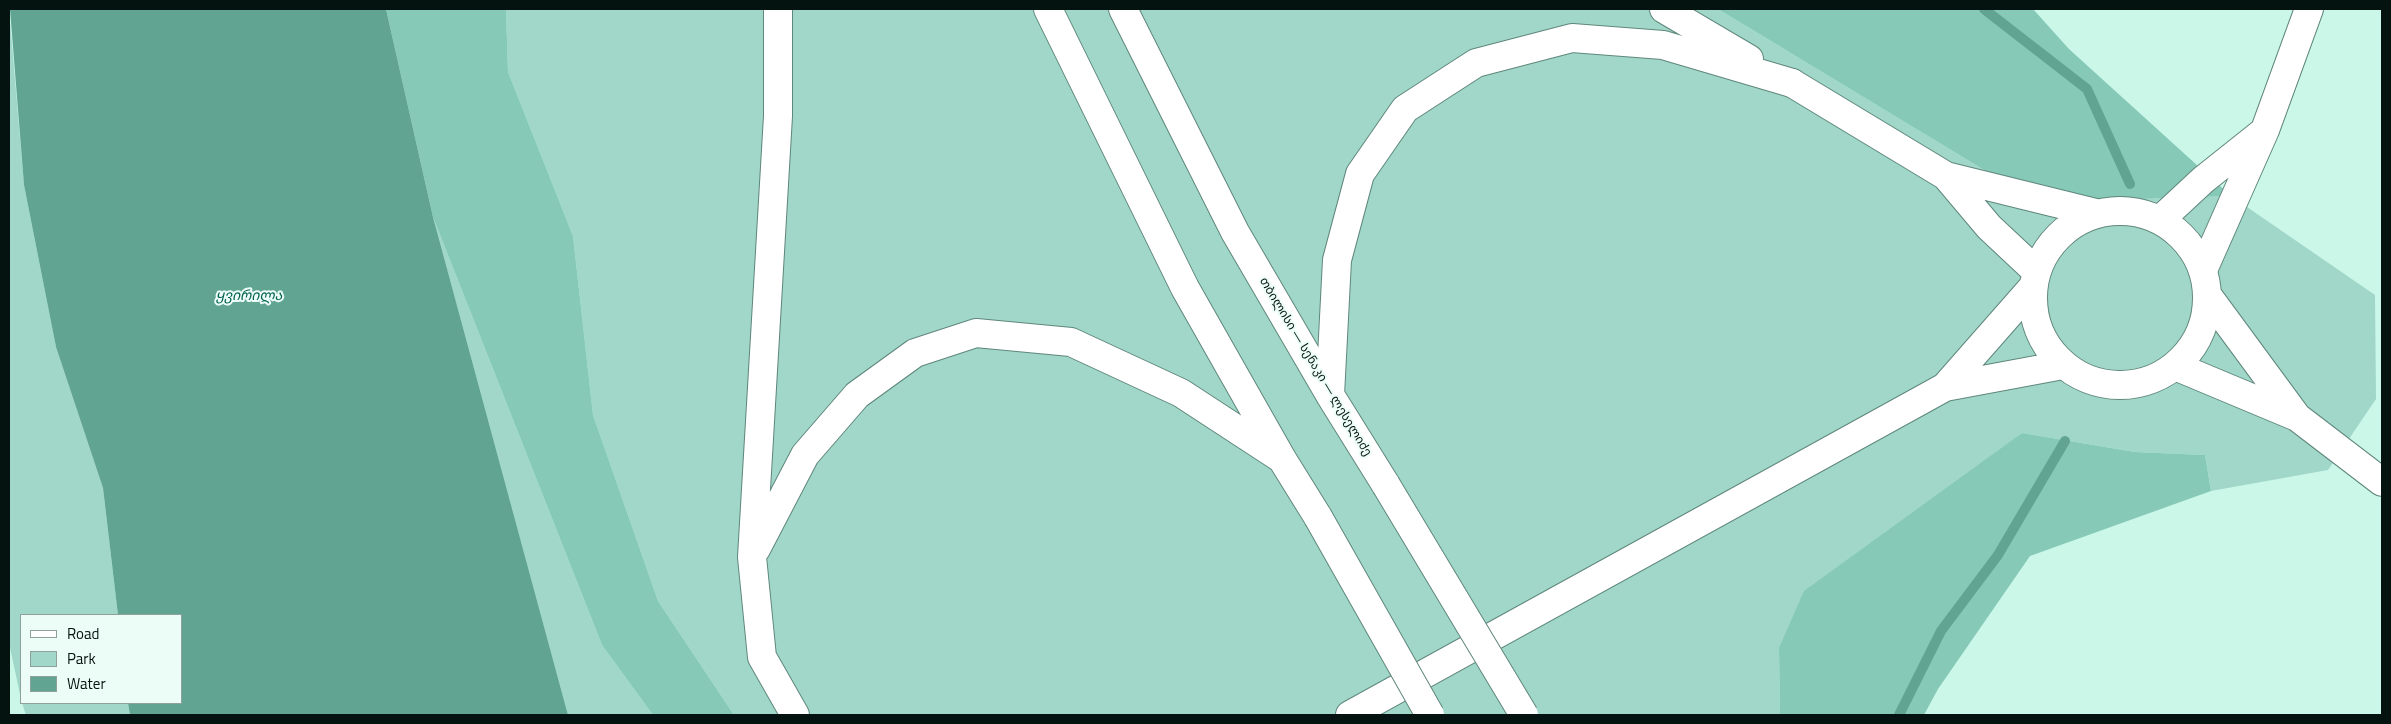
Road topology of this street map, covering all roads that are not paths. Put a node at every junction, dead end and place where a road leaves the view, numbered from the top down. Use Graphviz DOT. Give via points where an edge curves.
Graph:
graph roads {
  1 [pos="778,9"];
  2 [pos="1048,9"];
  3 [pos="1123,9"];
  4 [pos="1664,9"];
  5 [pos="2309,9"];
  6 [pos="1792,83"];
  7 [pos="2265,130"];
  8 [pos="1946,176"];
  9 [pos="2096,213"];
  10 [pos="2160,220"];
  11 [pos="2034,279"];
  12 [pos="2205,283"];
  13 [pos="2063,365"];
  14 [pos="2175,366"];
  15 [pos="1945,387"];
  16 [pos="1330,395"];
  17 [pos="2297,417"];
  18 [pos="1282,459"];
  19 [pos="2382,482"];
  20 [pos="752,557"];
  21 [pos="795,715"];
  22 [pos="1350,715"];
  23 [pos="1430,715"];
  24 [pos="1524,715"];
  1 -- 20 [label="main road" via="778,116"];
  2 -- 18 [label="main road" via="1185,288"];
  3 -- 16 [label="main road, თბილისი — სენაკი — ლესელიძე" via="1235,232"];
  4 -- 6 [label="main road"];
  5 -- 7 [label="main road"];
  6 -- 8 [label="main road"];
  6 -- 16 [label="main road" via="1663,45 1572,38 1476,63 1405,109 1360,174 1337,260"];
  7 -- 10 [label="main road"];
  7 -- 12 [label="main road"];
  8 -- 9 [label="main road"];
  8 -- 11 [label="main road"];
  9 -- 10 [label="main road" via="2129,210"];
  9 -- 11 [label="main road" via="2059,234"];
  10 -- 12 [label="main road" via="2187,240"];
  11 -- 13 [label="main road" via="2032,309 2038,330 2048,349"];
  11 -- 15 [label="main road"];
  12 -- 14 [label="main road" via="2200,334"];
  12 -- 17 [label="main road"];
  13 -- 14 [label="main road" via="2099,383 2119,385 2158,377"];
  13 -- 15 [label="main road"];
  14 -- 17 [label="main road"];
  15 -- 22 [label="main road"];
  16 -- 24 [label="main road, თბილისი — სენაკი — ლესელიძე, bridge"];
  17 -- 19 [label="main road"];
  18 -- 20 [label="main road" via="1181,393 1072,342 976,333 915,353 857,395 805,456"];
  18 -- 23 [label="main road, bridge"];
  20 -- 21 [label="main road" via="762,657"];
}
